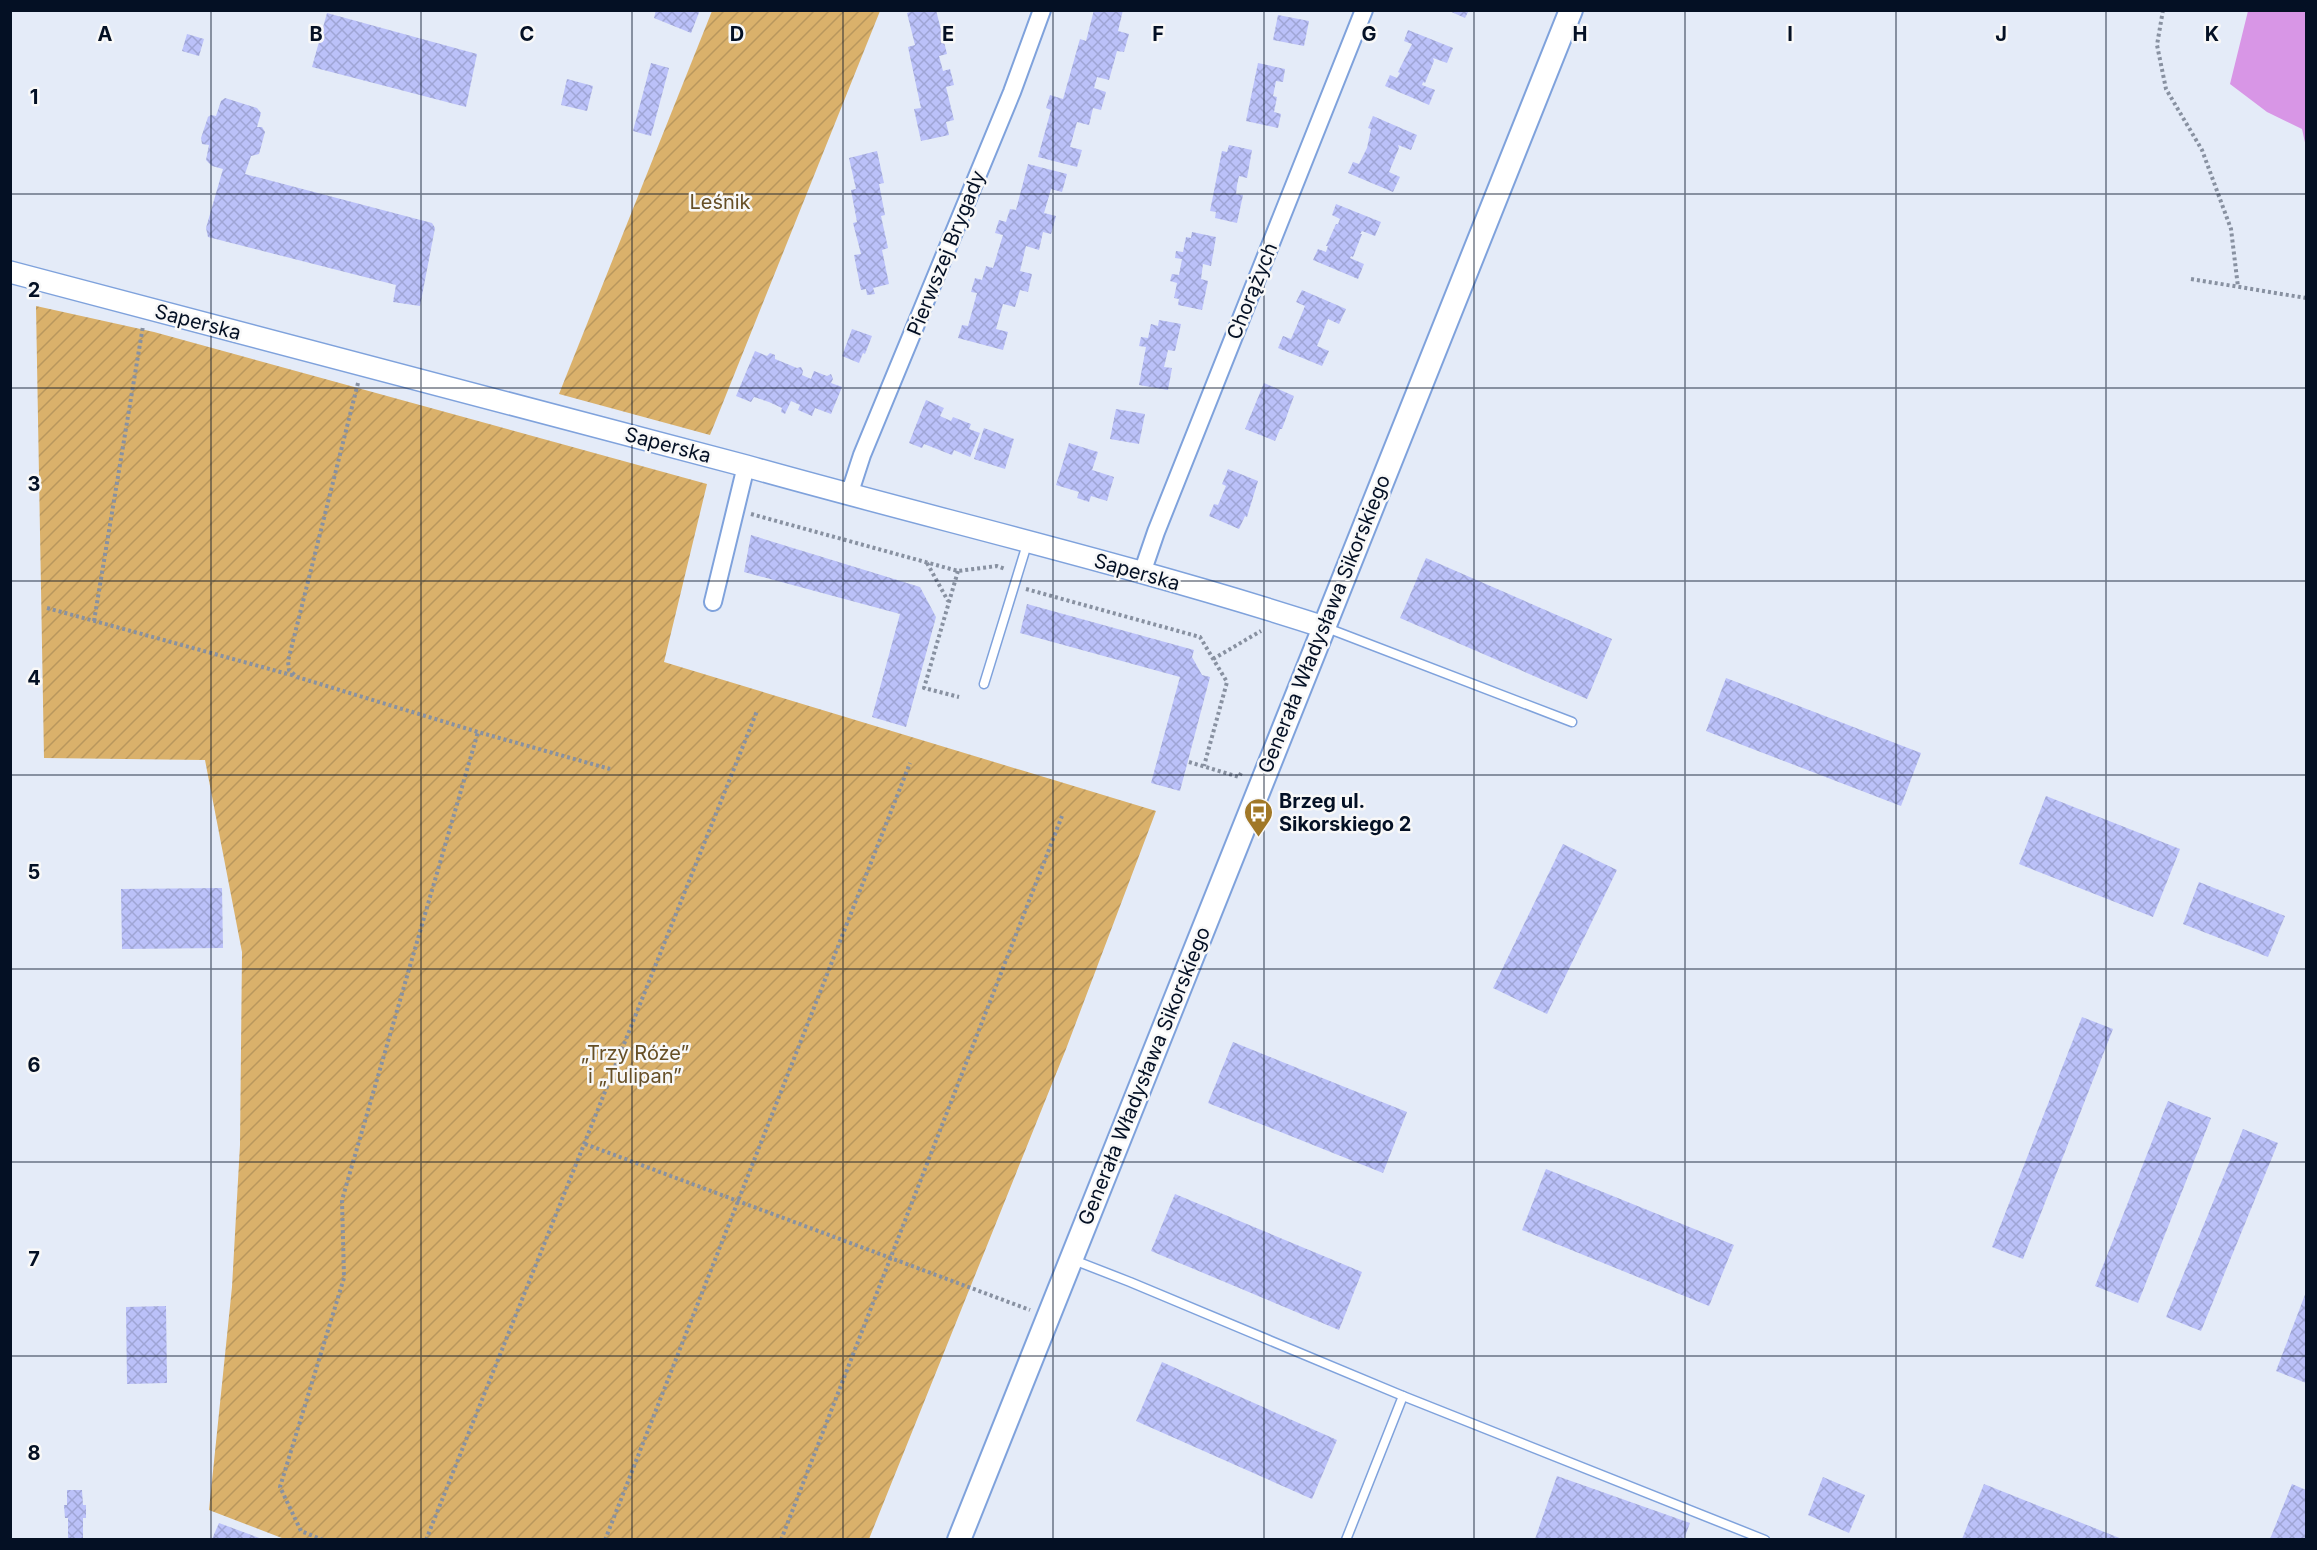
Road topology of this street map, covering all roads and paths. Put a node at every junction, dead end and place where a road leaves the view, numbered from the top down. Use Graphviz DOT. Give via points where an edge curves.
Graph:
graph roads {
  1 [pos="1042,10"];
  2 [pos="1364,10"];
  3 [pos="1570,10"];
  4 [pos="2163,10"];
  5 [pos="10,272"];
  6 [pos="2191,279"];
  7 [pos="2238,287"];
  8 [pos="2307,298"];
  9 [pos="146,308"];
  10 [pos="362,366"];
  11 [pos="746,466"];
  12 [pos="849,495"];
  13 [pos="735,510"];
  14 [pos="1028,541"];
  15 [pos="927,562"];
  16 [pos="958,571"];
  17 [pos="1017,573"];
  18 [pos="1142,573"];
  19 [pos="1014,585"];
  20 [pos="949,601"];
  21 [pos="712,602"];
  22 [pos="47,608"];
  23 [pos="94,621"];
  24 [pos="1324,627"];
  25 [pos="1261,631"];
  26 [pos="1213,659"];
  27 [pos="297,677"];
  28 [pos="984,684"];
  29 [pos="959,697"];
  30 [pos="757,711"];
  31 [pos="1572,722"];
  32 [pos="478,732"];
  33 [pos="1189,762"];
  34 [pos="910,763"];
  35 [pos="1204,766"];
  36 [pos="1243,766"];
  37 [pos="610,769"];
  38 [pos="1062,816"];
  39 [pos="584,1144"];
  40 [pos="738,1201"];
  41 [pos="891,1258"];
  42 [pos="1071,1259"];
  43 [pos="1048,1316"];
  44 [pos="1403,1396"];
  45 [pos="323,1539"];
  46 [pos="426,1539"];
  47 [pos="605,1539"];
  48 [pos="781,1539"];
  49 [pos="959,1539"];
  50 [pos="1346,1539"];
  51 [pos="1765,1539"];
  1 -- 12 [label="street, Pierwszej Brygady"];
  2 -- 18 [label="street, Chorążych"];
  3 -- 24 [label="main road, Generała Władysława Sikorskiego"];
  4 -- 7 [label="path" via="2157,45 2166,89 2202,150 2231,229"];
  5 -- 9 [label="street, Saperska"];
  6 -- 7 [label="path"];
  7 -- 8 [label="path"];
  9 -- 10 [label="street, Saperska"];
  9 -- 23 [label="path"];
  10 -- 11 [label="street, Saperska"];
  10 -- 27 [label="path" via="288,661 289,670"];
  11 -- 12 [label="street, Saperska"];
  11 -- 13 [label="street"];
  12 -- 14 [label="street, Saperska"];
  13 -- 15 [label="path"];
  13 -- 21 [label="street"];
  14 -- 17 [label="lane"];
  14 -- 18 [label="street, Saperska"];
  15 -- 16 [label="path"];
  15 -- 20 [label="path"];
  16 -- 17 [label="path" via="997,566"];
  16 -- 20 [label="path"];
  17 -- 19 [label="lane"];
  18 -- 24 [label="street, Saperska"];
  19 -- 26 [label="path" via="1200,637"];
  19 -- 28 [label="lane"];
  20 -- 29 [label="path" via="924,688"];
  22 -- 23 [label="path"];
  23 -- 27 [label="path"];
  24 -- 31 [label="lane"];
  24 -- 42 [label="main road, Generała Władysława Sikorskiego"];
  25 -- 26 [label="path"];
  26 -- 35 [label="path" via="1227,682"];
  27 -- 32 [label="path"];
  30 -- 39 [label="path"];
  32 -- 37 [label="path"];
  32 -- 45 [label="path" via="342,1200 344,1278 280,1487 301,1531"];
  33 -- 35 [label="path"];
  34 -- 40 [label="path"];
  35 -- 36 [label="path" via="1239,777"];
  38 -- 41 [label="path"];
  39 -- 40 [label="path"];
  39 -- 46 [label="path"];
  40 -- 41 [label="path"];
  40 -- 47 [label="path"];
  41 -- 43 [label="path"];
  41 -- 48 [label="path"];
  42 -- 43 [label="main road, Generała Władysława Sikorskiego"];
  42 -- 44 [label="lane"];
  43 -- 49 [label="main road, Generała Władysława Sikorskiego"];
  44 -- 50 [label="lane"];
  44 -- 51 [label="lane"];
}
